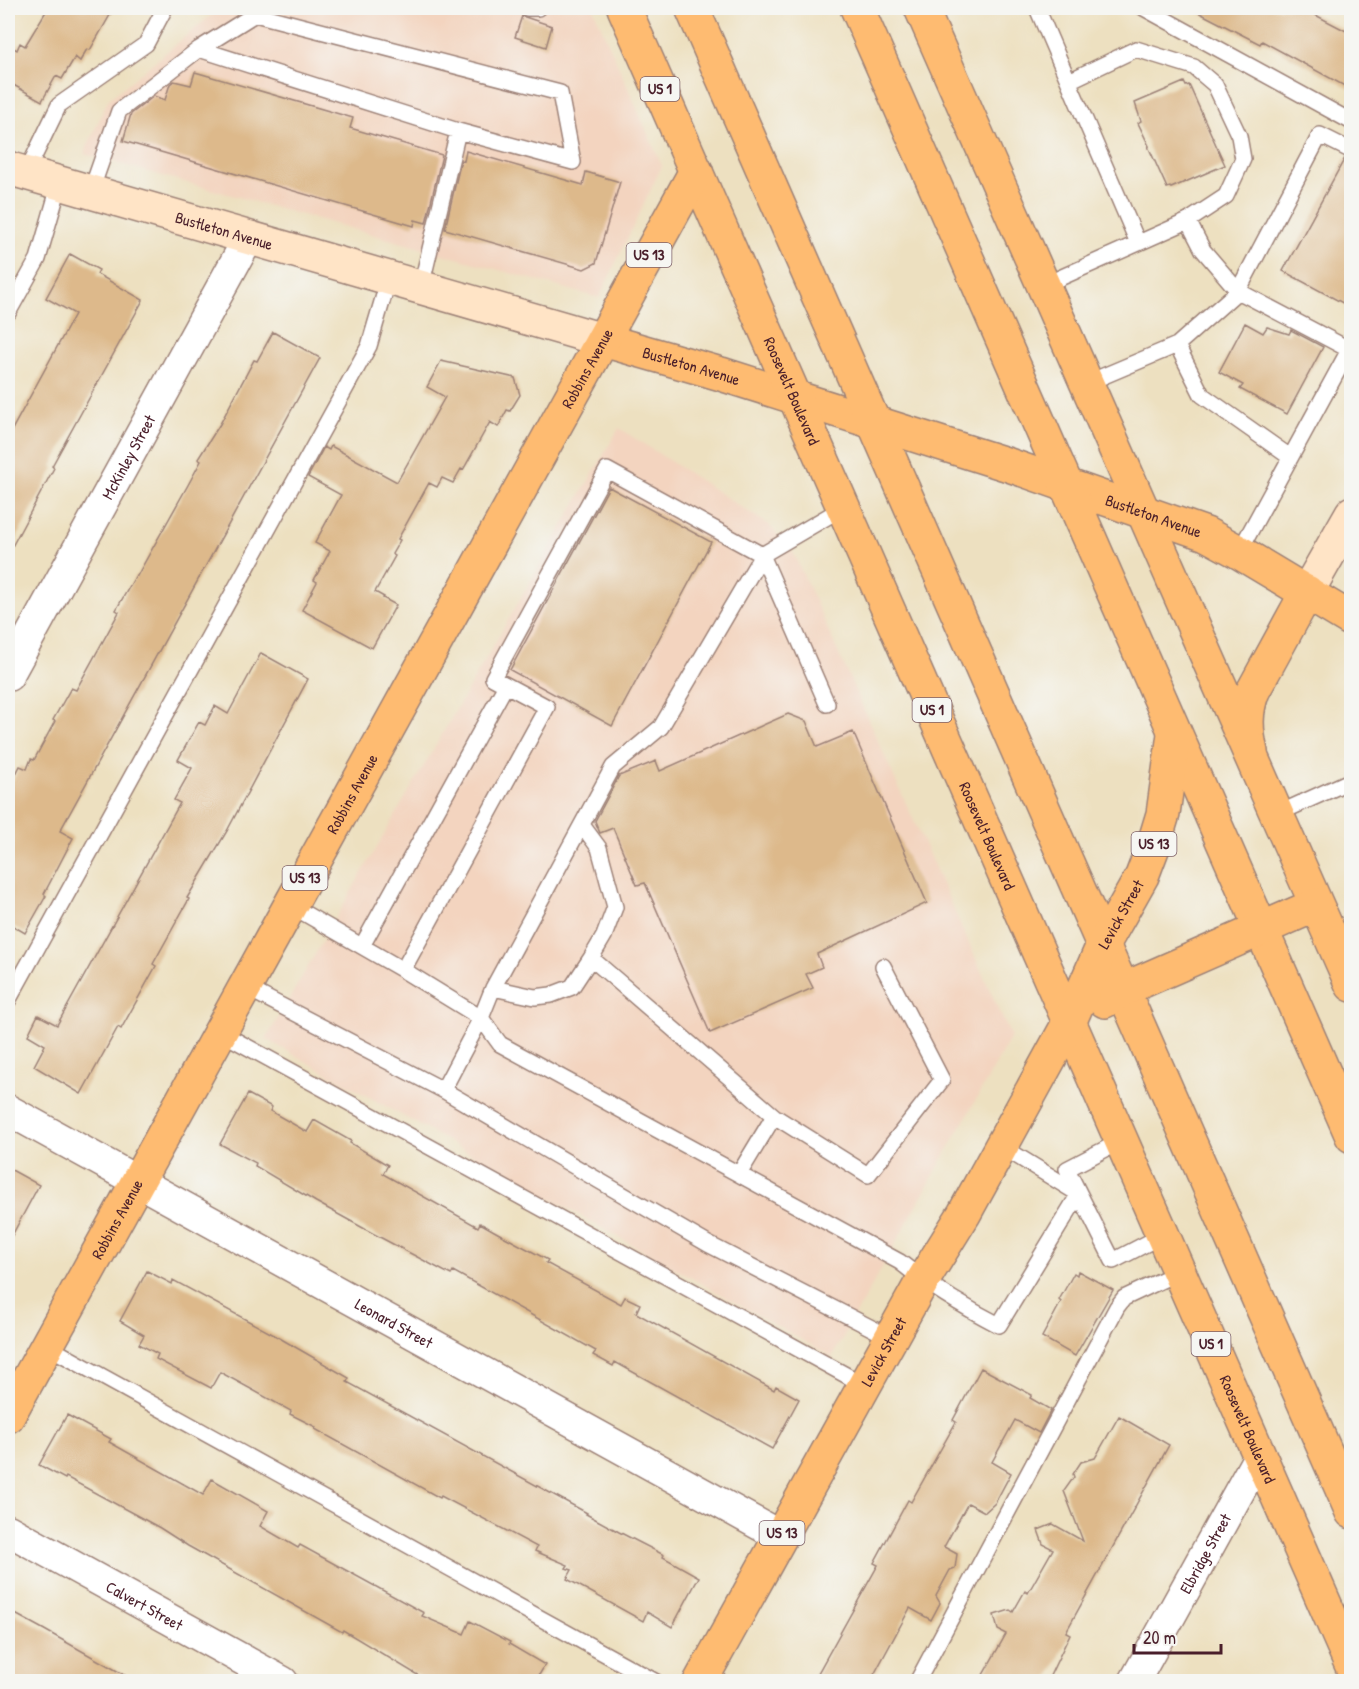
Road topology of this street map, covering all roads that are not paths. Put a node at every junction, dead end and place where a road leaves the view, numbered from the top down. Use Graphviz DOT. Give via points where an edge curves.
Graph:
graph roads {
  1 [pos="165,8"];
  2 [pos="527,8"];
  3 [pos="538,8"];
  4 [pos="624,8"];
  5 [pos="692,8"];
  6 [pos="857,8"];
  7 [pos="921,8"];
  8 [pos="1037,8"];
  9 [pos="1144,8"];
  10 [pos="199,50"];
  11 [pos="1069,81"];
  12 [pos="1352,122"];
  13 [pos="458,131"];
  14 [pos="1352,151"];
  15 [pos="17,171"];
  16 [pos="696,171"];
  17 [pos="75,187"];
  18 [pos="1188,221"];
  19 [pos="249,237"];
  20 [pos="1138,243"];
  21 [pos="389,278"];
  22 [pos="1044,285"];
  23 [pos="421,287"];
  24 [pos="1238,291"];
  25 [pos="8,313"];
  26 [pos="603,340"];
  27 [pos="1177,345"];
  28 [pos="1350,350"];
  29 [pos="1087,383"];
  30 [pos="795,398"];
  31 [pos="874,422"];
  32 [pos="1290,457"];
  33 [pos="1065,484"];
  34 [pos="844,507"];
  35 [pos="1144,511"];
  36 [pos="1352,513"];
  37 [pos="1239,552"];
  38 [pos="762,555"];
  39 [pos="1307,592"];
  40 [pos="1352,620"];
  41 [pos="8,676"];
  42 [pos="506,685"];
  43 [pos="827,704"];
  44 [pos="1175,732"];
  45 [pos="1252,758"];
  46 [pos="1352,780"];
  47 [pos="1276,814"];
  48 [pos="582,825"];
  49 [pos="290,905"];
  50 [pos="1316,905"];
  51 [pos="1261,929"];
  52 [pos="1103,945"];
  53 [pos="362,946"];
  54 [pos="591,958"];
  55 [pos="883,966"];
  56 [pos="403,970"];
  57 [pos="1352,985"];
  58 [pos="245,987"];
  59 [pos="493,988"];
  60 [pos="1122,990"];
  61 [pos="8,1001"];
  62 [pos="481,1018"];
  63 [pos="1069,1023"];
  64 [pos="220,1032"];
  65 [pos="443,1090"];
  66 [pos="8,1110"];
  67 [pos="774,1116"];
  68 [pos="1352,1136"];
  69 [pos="1121,1141"];
  70 [pos="1001,1146"];
  71 [pos="740,1174"];
  72 [pos="137,1182"];
  73 [pos="1079,1194"];
  74 [pos="1162,1235"];
  75 [pos="1179,1272"];
  76 [pos="923,1280"];
  77 [pos="891,1338"];
  78 [pos="47,1346"];
  79 [pos="864,1385"];
  80 [pos="8,1416"];
  81 [pos="1259,1456"];
  82 [pos="1352,1512"];
  83 [pos="8,1530"];
  84 [pos="780,1536"];
  85 [pos="1303,1555"];
  86 [pos="1352,1620"];
  87 [pos="1352,1666"];
  88 [pos="283,1682"];
  89 [pos="656,1682"];
  90 [pos="700,1682"];
  91 [pos="917,1682"];
  92 [pos="1134,1682"];
  1 -- 15 [label="lane" via="146,44 59,105"];
  2 -- 3 [label="lane"];
  4 -- 16 [label="main road, Roosevelt Boulevard / US 1"];
  5 -- 31 [label="main road"];
  6 -- 33 [label="main road"];
  7 -- 22 [label="main road"];
  8 -- 11 [label="lane"];
  9 -- 12 [label="lane"];
  10 -- 13 [label="lane"];
  10 -- 13 [label="lane" via="255,14 560,93 573,162"];
  10 -- 17 [label="lane" via="119,111"];
  11 -- 18 [label="lane" via="1136,49 1194,67 1215,85 1239,136 1243,159 1226,196"];
  11 -- 20 [label="lane"];
  13 -- 23 [label="lane"];
  14 -- 24 [label="lane" via="1320,135"];
  15 -- 17 [label="main road, Bustleton Avenue"];
  16 -- 26 [label="main road, Robbins Avenue / US 13"];
  16 -- 30 [label="main road, Roosevelt Boulevard / US 1"];
  17 -- 19 [label="main road, Bustleton Avenue"];
  17 -- 25 [label="lane"];
  18 -- 20 [label="lane"];
  18 -- 24 [label="lane" via="1203,250"];
  19 -- 21 [label="main road, Bustleton Avenue"];
  19 -- 41 [label="street, McKinley Street"];
  20 -- 22 [label="lane"];
  21 -- 23 [label="main road, Bustleton Avenue"];
  21 -- 61 [label="lane" via="369,346"];
  22 -- 29 [label="main road"];
  23 -- 26 [label="main road, Bustleton Avenue"];
  24 -- 27 [label="lane"];
  24 -- 28 [label="lane"];
  26 -- 30 [label="main road, Bustleton Avenue"];
  26 -- 49 [label="main road, Robbins Avenue / US 13"];
  27 -- 29 [label="lane"];
  27 -- 32 [label="lane" via="1202,395"];
  28 -- 32 [label="lane"];
  29 -- 35 [label="main road"];
  30 -- 31 [label="main road, Bustleton Avenue"];
  30 -- 34 [label="main road, Roosevelt Boulevard / US 1"];
  31 -- 33 [label="main road, Bustleton Avenue"];
  31 -- 52 [label="main road"];
  32 -- 37 [label="lane"];
  33 -- 35 [label="main road, Bustleton Avenue"];
  33 -- 44 [label="main road"];
  34 -- 38 [label="lane"];
  34 -- 63 [label="main road, Roosevelt Boulevard / US 1"];
  35 -- 37 [label="main road, Bustleton Avenue" via="1206,534"];
  35 -- 45 [label="main road"];
  36 -- 39 [label="main road"];
  37 -- 39 [label="main road, Bustleton Avenue"];
  38 -- 42 [label="lane" via="608,470 493,678"];
  38 -- 43 [label="lane"];
  38 -- 48 [label="lane" via="661,727 613,767"];
  39 -- 40 [label="main road, Bustleton Avenue"];
  39 -- 45 [label="main road" via="1248,703 1247,731"];
  42 -- 53 [label="lane"];
  42 -- 56 [label="lane" via="547,707"];
  44 -- 51 [label="main road"];
  44 -- 52 [label="main road, Levick Street / US 13" via="1163,814 1154,846 1142,876"];
  45 -- 47 [label="main road"];
  46 -- 47 [label="lane"];
  47 -- 50 [label="main road"];
  48 -- 54 [label="lane" via="599,848 615,907"];
  48 -- 59 [label="lane"];
  49 -- 53 [label="lane"];
  49 -- 58 [label="main road, Robbins Avenue / US 13"];
  50 -- 51 [label="main road, Levick Street / US 13"];
  50 -- 57 [label="main road"];
  51 -- 60 [label="main road, Levick Street / US 13"];
  51 -- 68 [label="main road"];
  52 -- 60 [label="main road"];
  52 -- 63 [label="main road, Levick Street / US 13"];
  53 -- 56 [label="lane"];
  54 -- 59 [label="lane" via="572,987 551,995 534,997"];
  54 -- 67 [label="lane"];
  55 -- 67 [label="lane" via="942,1080 868,1175"];
  56 -- 62 [label="lane"];
  58 -- 64 [label="main road, Robbins Avenue / US 13"];
  58 -- 65 [label="lane"];
  59 -- 62 [label="lane"];
  60 -- 63 [label="main road, Levick Street / US 13"];
  60 -- 82 [label="main road"];
  62 -- 65 [label="lane"];
  62 -- 71 [label="lane" via="500,1044"];
  63 -- 69 [label="main road, Roosevelt Boulevard / US 1"];
  63 -- 70 [label="main road, Levick Street / US 13"];
  64 -- 72 [label="main road, Robbins Avenue / US 13"];
  64 -- 79 [label="lane"];
  65 -- 77 [label="lane" via="708,1244"];
  66 -- 72 [label="street, Leonard Street"];
  67 -- 71 [label="lane"];
  69 -- 73 [label="lane" via="1067,1169"];
  69 -- 74 [label="main road, Roosevelt Boulevard / US 1"];
  70 -- 73 [label="lane"];
  70 -- 76 [label="main road, Levick Street / US 13"];
  71 -- 76 [label="lane" via="900,1262"];
  72 -- 78 [label="main road, Robbins Avenue / US 13"];
  72 -- 84 [label="street, Leonard Street"];
  73 -- 74 [label="lane" via="1113,1260"];
  73 -- 76 [label="lane" via="999,1325"];
  74 -- 75 [label="main road, Roosevelt Boulevard / US 1"];
  75 -- 81 [label="main road, Roosevelt Boulevard / US 1"];
  75 -- 91 [label="lane" via="1124,1298 1117,1307"];
  76 -- 77 [label="main road, Levick Street / US 13"];
  77 -- 79 [label="main road, Levick Street / US 13"];
  78 -- 80 [label="main road, Robbins Avenue / US 13"];
  78 -- 89 [label="lane"];
  79 -- 84 [label="main road, Levick Street / US 13"];
  81 -- 85 [label="main road, Roosevelt Boulevard / US 1"];
  81 -- 92 [label="street, Elbridge Street"];
  83 -- 88 [label="street, Calvert Street"];
  84 -- 90 [label="main road, Levick Street / US 13"];
  85 -- 86 [label="main road"];
  85 -- 87 [label="main road, Roosevelt Boulevard / US 1"];
}
